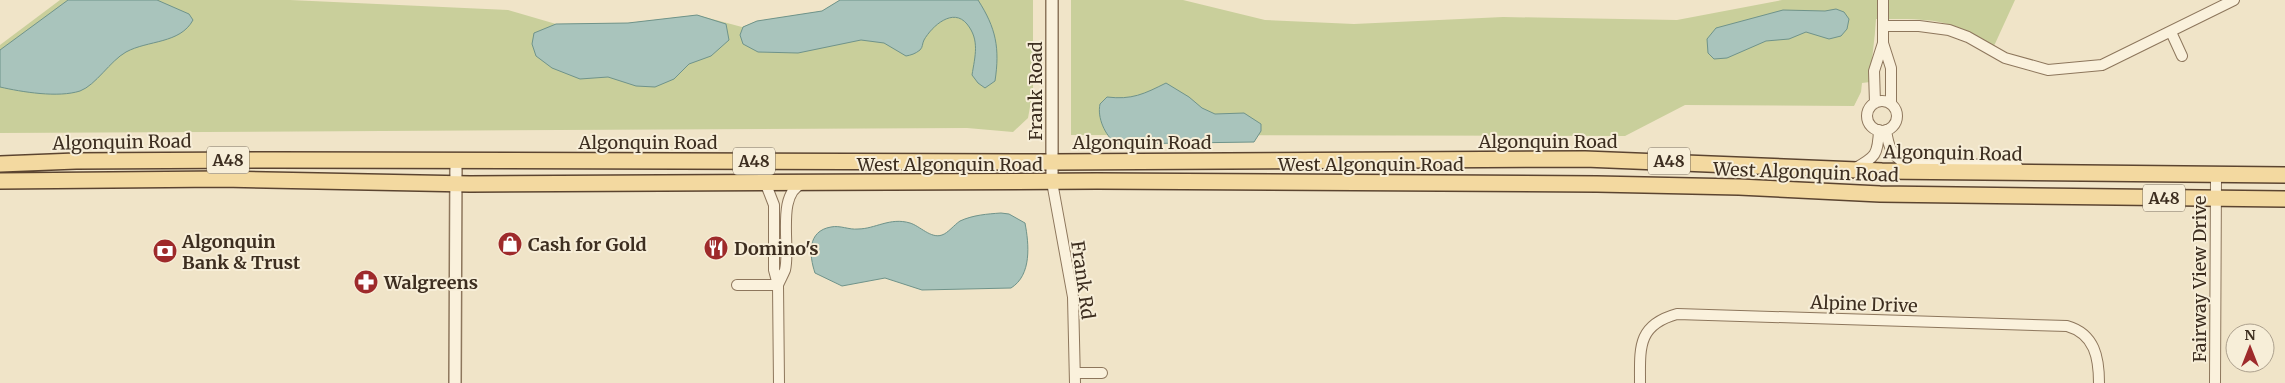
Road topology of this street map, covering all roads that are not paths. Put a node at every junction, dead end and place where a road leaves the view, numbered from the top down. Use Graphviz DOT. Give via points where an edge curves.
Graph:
graph roads {
  1 [pos="1052,0"];
  2 [pos="1883,0"];
  3 [pos="2234,0"];
  4 [pos="1883,26"];
  5 [pos="2171,32"];
  6 [pos="1883,43"];
  7 [pos="2182,56"];
  8 [pos="1875,103"];
  9 [pos="1891,103"];
  10 [pos="1882,130"];
  11 [pos="456,161"];
  12 [pos="1052,162"];
  13 [pos="0,164"];
  14 [pos="1854,170"];
  15 [pos="2049,173"];
  16 [pos="2285,174"];
  17 [pos="2216,175"];
  18 [pos="0,181"];
  19 [pos="765,182"];
  20 [pos="807,182"];
  21 [pos="1052,182"];
  22 [pos="456,184"];
  23 [pos="2216,199"];
  24 [pos="2285,199"];
  25 [pos="737,285"];
  26 [pos="778,285"];
  27 [pos="1102,373"];
  28 [pos="1075,378"];
  29 [pos="455,383"];
  30 [pos="779,383"];
  31 [pos="1640,383"];
  32 [pos="2099,383"];
  33 [pos="2215,383"];
  1 -- 12 [label="street, Frank Road"];
  2 -- 4 [label="street"];
  3 -- 5 [label="street"];
  4 -- 5 [label="street" via="1925,26 1949,30 2006,58 2048,70 2102,65"];
  4 -- 6 [label="street"];
  5 -- 7 [label="street"];
  6 -- 8 [label="street" via="1874,71"];
  6 -- 9 [label="street" via="1891,68"];
  8 -- 9 [label="street"];
  8 -- 10 [label="street" via="1869,109 1868,119 1872,126"];
  9 -- 10 [label="street" via="1897,111 1897,121"];
  10 -- 14 [label="street" via="1877,153"];
  10 -- 15 [label="street" via="1890,149 1904,162 2017,166"];
  11 -- 12 [label="main road, Algonquin Road / A48"];
  11 -- 13 [label="main road, Algonquin Road / A48" via="76,160"];
  11 -- 22 [label="street"];
  12 -- 14 [label="main road, Algonquin Road / A48" via="1585,159"];
  12 -- 21 [label="street, Frank Road"];
  14 -- 15 [label="main road, Algonquin Road / A48"];
  15 -- 17 [label="main road, Algonquin Road / A48"];
  16 -- 17 [label="main road, Algonquin Road / A48"];
  17 -- 23 [label="street, Fairway View Drive"];
  18 -- 22 [label="main road, A48" via="222,179"];
  19 -- 20 [label="main road, West Algonquin Road / A48"];
  19 -- 22 [label="main road, West Algonquin Road / A48"];
  19 -- 26 [label="street" via="774,205 774,270"];
  20 -- 21 [label="main road, West Algonquin Road / A48"];
  20 -- 26 [label="street" via="797,185 790,194 785,270"];
  21 -- 23 [label="main road, West Algonquin Road / A48" via="1597,184 1880,194"];
  21 -- 28 [label="street, Frank Rd" via="1073,297"];
  22 -- 29 [label="street"];
  23 -- 24 [label="main road, West Algonquin Road / A48"];
  23 -- 33 [label="street, Fairway View Drive"];
  25 -- 26 [label="street"];
  26 -- 30 [label="street"];
  27 -- 28 [label="street"];
  31 -- 32 [label="street, Alpine Drive" via="1640,352 1644,335 1652,325 1677,314 2067,326 2093,344 2098,356"];
}
